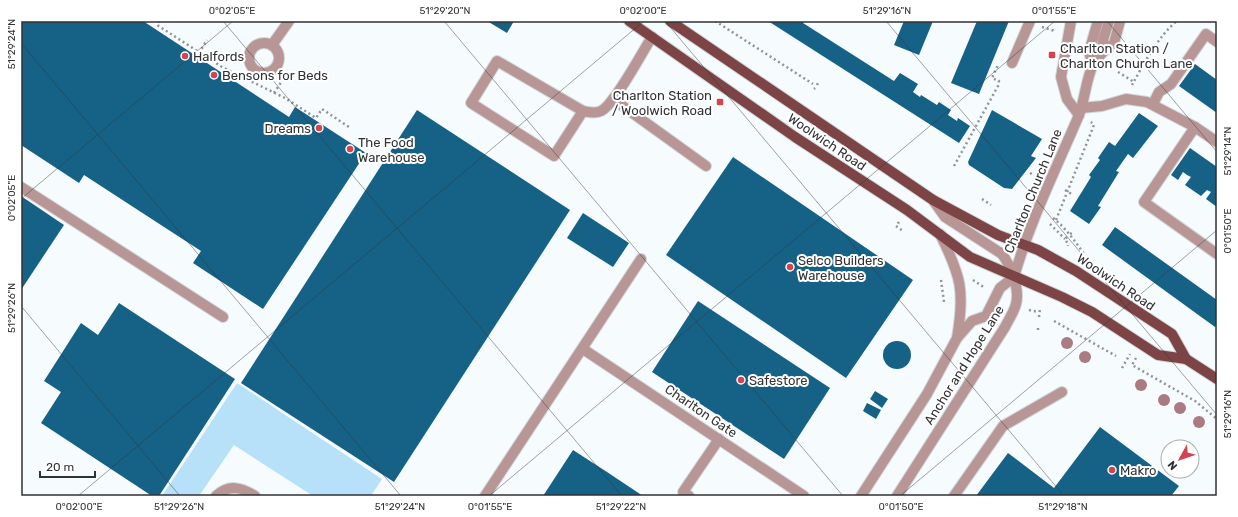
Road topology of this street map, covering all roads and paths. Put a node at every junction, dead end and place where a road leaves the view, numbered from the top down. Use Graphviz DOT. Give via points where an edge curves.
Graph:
graph roads {
  1 [pos="159,21"];
  2 [pos="289,21"];
  3 [pos="629,21"];
  4 [pos="670,21"];
  5 [pos="715,21"];
  6 [pos="1071,21"];
  7 [pos="1098,21"];
  8 [pos="1109,21"];
  9 [pos="1120,21"];
  10 [pos="1172,21"];
  11 [pos="1178,21"];
  12 [pos="1032,23"];
  13 [pos="1172,26"];
  14 [pos="1055,32"];
  15 [pos="652,37"];
  16 [pos="207,40"];
  17 [pos="1217,42"];
  18 [pos="272,45"];
  19 [pos="199,52"];
  20 [pos="1102,52"];
  21 [pos="1012,63"];
  22 [pos="1093,66"];
  23 [pos="1118,72"];
  24 [pos="282,80"];
  25 [pos="819,81"];
  26 [pos="1134,82"];
  27 [pos="813,84"];
  28 [pos="998,86"];
  29 [pos="815,87"];
  30 [pos="1131,87"];
  31 [pos="274,93"];
  32 [pos="613,99"];
  33 [pos="1153,104"];
  34 [pos="583,111"];
  35 [pos="1080,112"];
  36 [pos="349,127"];
  37 [pos="1195,127"];
  38 [pos="1217,142"];
  39 [pos="706,166"];
  40 [pos="954,166"];
  41 [pos="1030,173"];
  42 [pos="1034,175"];
  43 [pos="21,187"];
  44 [pos="1066,191"];
  45 [pos="1073,194"];
  46 [pos="982,199"];
  47 [pos="933,200"];
  48 [pos="991,205"];
  49 [pos="1053,218"];
  50 [pos="1056,220"];
  51 [pos="905,222"];
  52 [pos="1050,224"];
  53 [pos="903,231"];
  54 [pos="940,234"];
  55 [pos="1023,245"];
  56 [pos="1068,246"];
  57 [pos="1217,254"];
  58 [pos="641,260"];
  59 [pos="1082,260"];
  60 [pos="1014,277"];
  61 [pos="940,280"];
  62 [pos="972,280"];
  63 [pos="991,291"];
  64 [pos="944,302"];
  65 [pos="1040,308"];
  66 [pos="1028,309"];
  67 [pos="1038,312"];
  68 [pos="223,317"];
  69 [pos="1039,317"];
  70 [pos="1054,321"];
  71 [pos="1038,325"];
  72 [pos="1038,330"];
  73 [pos="957,338"];
  74 [pos="583,349"];
  75 [pos="1132,350"];
  76 [pos="1138,354"];
  77 [pos="1116,356"];
  78 [pos="1186,359"];
  79 [pos="1122,368"];
  80 [pos="1217,379"];
  81 [pos="1062,392"];
  82 [pos="1217,419"];
  83 [pos="719,438"];
  84 [pos="216,496"];
  85 [pos="255,496"];
  86 [pos="485,496"];
  87 [pos="689,496"];
  88 [pos="804,496"];
  89 [pos="861,496"];
  90 [pos="897,496"];
  91 [pos="954,496"];
  1 -- 19 [label="path" via="157,25"];
  2 -- 18 [label="street"];
  3 -- 15 [label="main road, Woolwich Road"];
  4 -- 47 [label="main road, Woolwich Road"];
  5 -- 27 [label="path"];
  6 -- 35 [label="street" via="1061,77 1067,99"];
  7 -- 22 [label="street, Charlton Church Lane" via="1089,52"];
  8 -- 20 [label="street, Charlton Church Lane"];
  9 -- 20 [label="street, Charlton Church Lane" via="1114,43"];
  10 -- 13 [label="path"];
  11 -- 13 [label="path"];
  12 -- 14 [label="path"];
  12 -- 21 [label="street"];
  13 -- 26 [label="path" via="1147,59"];
  15 -- 32 [label="street"];
  15 -- 54 [label="main road, Woolwich Road"];
  16 -- 19 [label="path"];
  17 -- 33 [label="street" via="1206,34 1170,84 1159,92"];
  19 -- 31 [label="path" via="222,67"];
  20 -- 22 [label="street, Charlton Church Lane"];
  22 -- 35 [label="street, Charlton Church Lane"];
  23 -- 26 [label="path"];
  24 -- 31 [label="path"];
  25 -- 29 [label="path"];
  26 -- 30 [label="path"];
  28 -- 40 [label="path"];
  31 -- 36 [label="path" via="316,118 322,109"];
  32 -- 34 [label="street" via="601,111"];
  32 -- 39 [label="street"];
  33 -- 35 [label="street" via="1126,100"];
  33 -- 37 [label="street"];
  34 -- 34 [label="street" via="497,61 471,103 554,156"];
  35 -- 44 [label="path" via="1094,125"];
  35 -- 55 [label="street, Charlton Church Lane"];
  37 -- 38 [label="street"];
  37 -- 57 [label="street" via="1144,202"];
  41 -- 42 [label="path"];
  43 -- 68 [label="street"];
  44 -- 45 [label="path"];
  44 -- 50 [label="path"];
  46 -- 48 [label="path"];
  47 -- 55 [label="main road, Woolwich Road" via="998,235"];
  47 -- 60 [label="street, Woolwich Road" via="945,217 1002,254"];
  49 -- 50 [label="path, Woolwich Road"];
  50 -- 59 [label="path, Woolwich Road" via="1082,252"];
  51 -- 53 [label="path" via="900,220 896,226"];
  52 -- 56 [label="path" via="1066,238"];
  54 -- 60 [label="main road, Woolwich Road" via="970,257"];
  54 -- 73 [label="street, Anchor and Hope Lane" via="951,257 961,291 962,305"];
  55 -- 60 [label="street, Charlton Church Lane"];
  55 -- 78 [label="main road, Woolwich Road" via="1059,260 1172,334"];
  58 -- 74 [label="street"];
  60 -- 73 [label="street, Anchor and Hope Lane" via="1000,288 986,316 972,321"];
  60 -- 78 [label="main road, Woolwich Road" via="1092,312 1158,355"];
  60 -- 90 [label="street, Anchor and Hope Lane" via="1017,301 1014,311"];
  61 -- 64 [label="path"];
  62 -- 63 [label="path"];
  65 -- 67 [label="path"];
  66 -- 67 [label="path"];
  67 -- 69 [label="path"];
  70 -- 77 [label="path"];
  71 -- 72 [label="path"];
  73 -- 89 [label="street, Anchor and Hope Lane" via="927,394"];
  74 -- 83 [label="street, Charlton Gate"];
  74 -- 86 [label="street"];
  75 -- 79 [label="path"];
  76 -- 82 [label="path" via="1132,365 1195,401"];
  78 -- 80 [label="main road, Woolwich Road"];
  81 -- 91 [label="street" via="1003,426"];
  83 -- 87 [label="street" via="682,492"];
  83 -- 88 [label="street, Charlton Gate"];
  84 -- 85 [label="street" via="232,487"];
}
